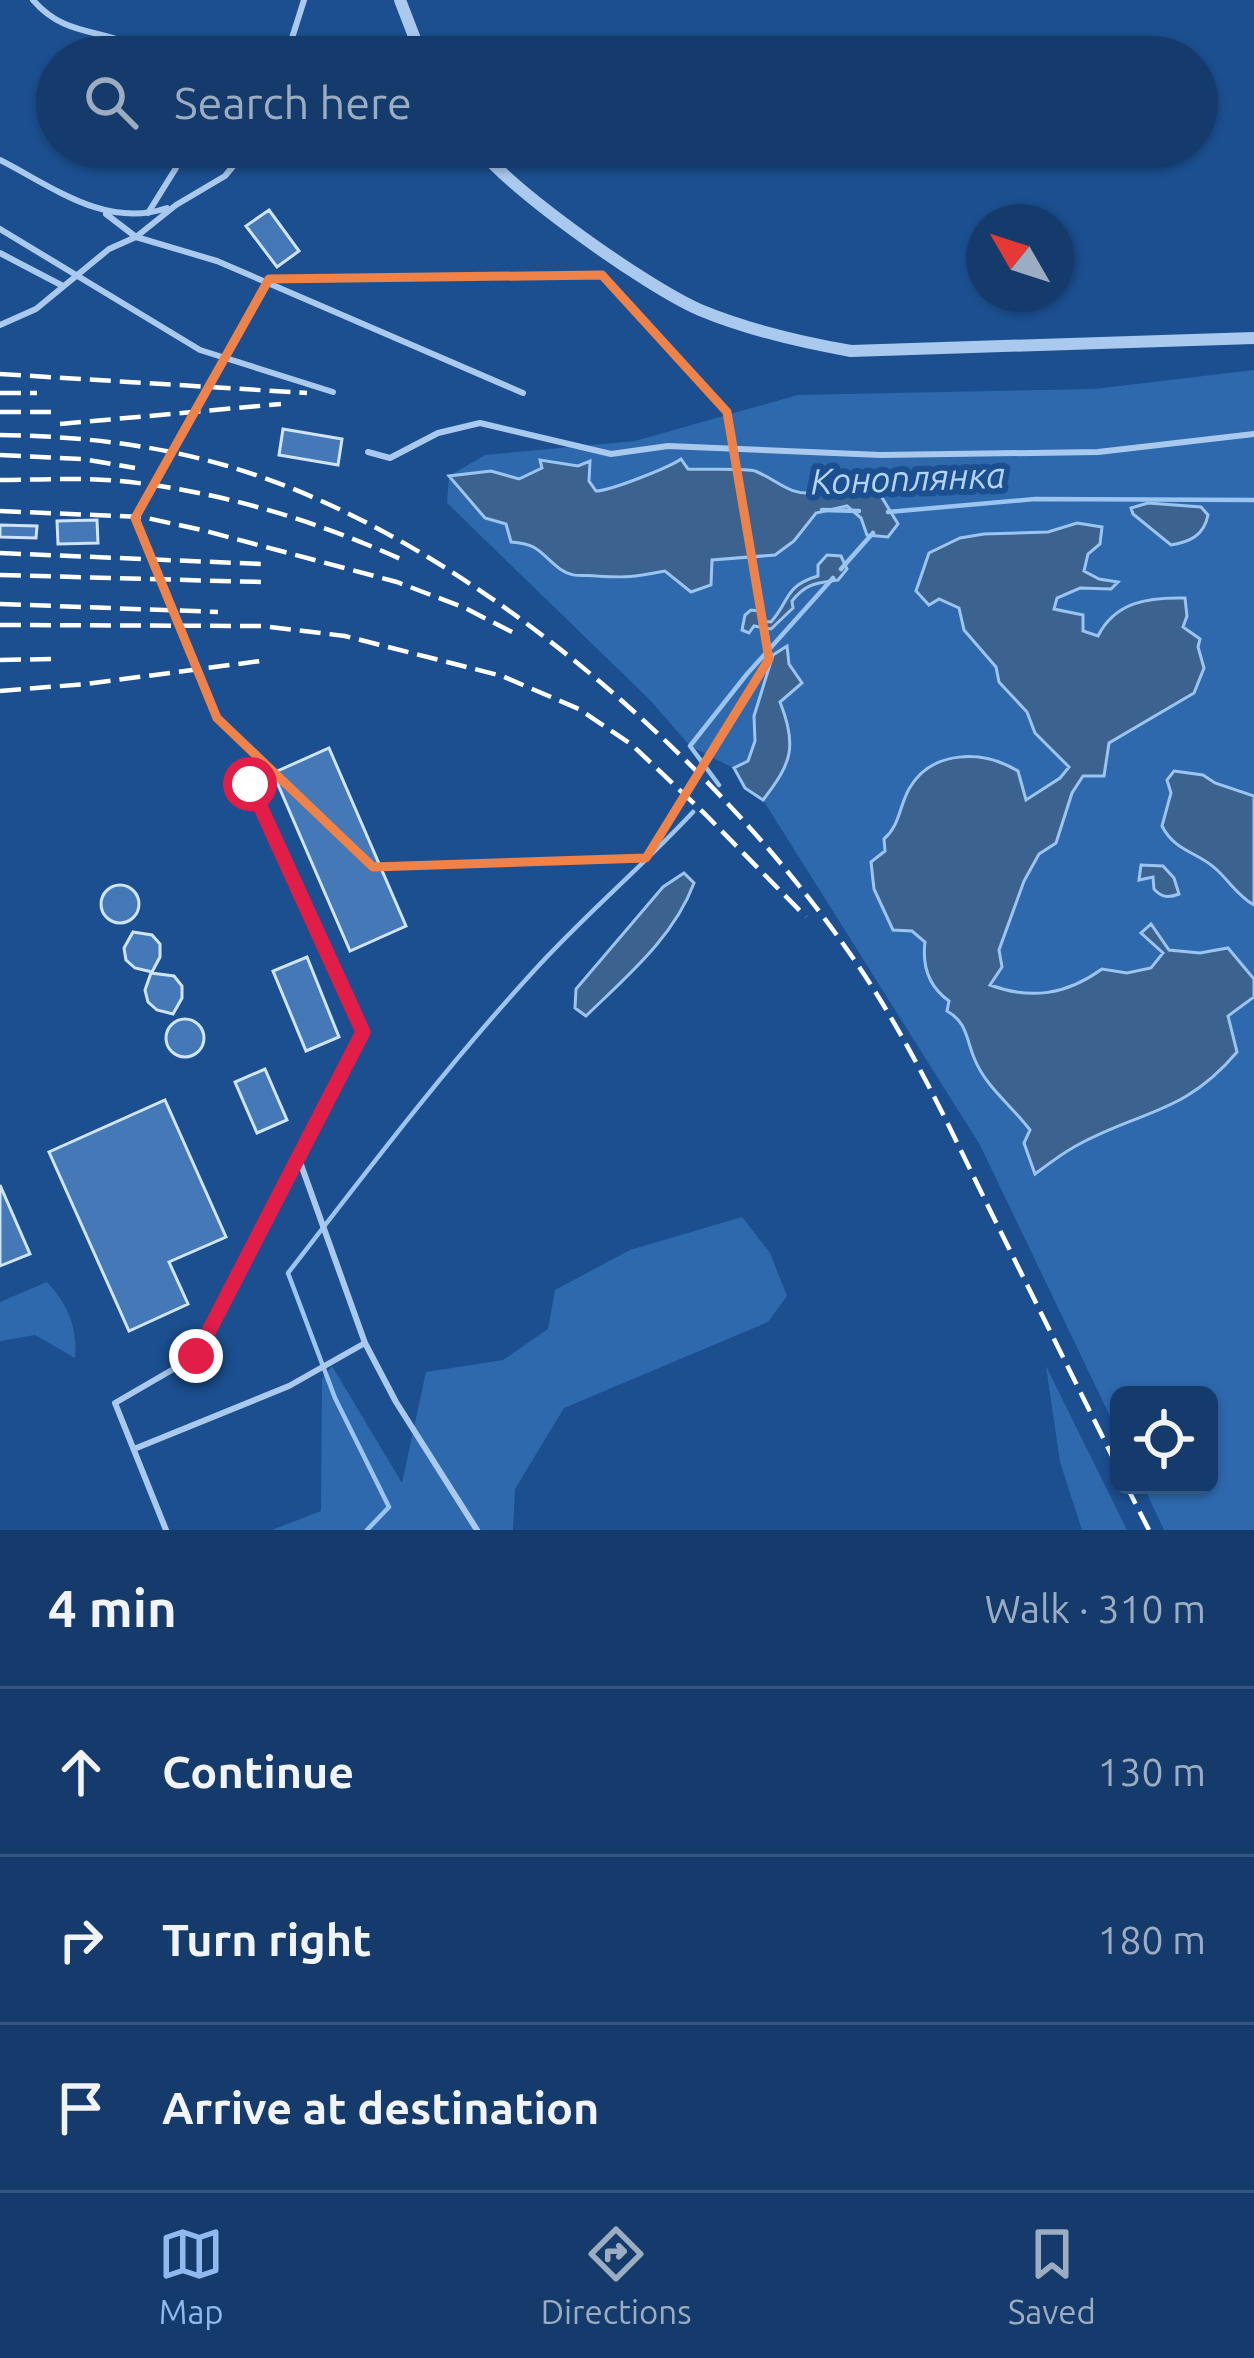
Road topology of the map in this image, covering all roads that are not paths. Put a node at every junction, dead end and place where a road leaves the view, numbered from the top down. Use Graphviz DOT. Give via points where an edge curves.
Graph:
graph roads {
  1 [pos="33,0"];
  2 [pos="304,0"];
  3 [pos="400,0"];
  4 [pos="108,36"];
  5 [pos="293,36"];
  6 [pos="414,36"];
  7 [pos="0,160"];
  8 [pos="176,168"];
  9 [pos="232,168"];
  10 [pos="502,168"];
  11 [pos="176,206"];
  12 [pos="106,214"];
  13 [pos="147,215"];
  14 [pos="0,229"];
  15 [pos="136,237"];
  16 [pos="0,254"];
  17 [pos="78,274"];
  18 [pos="63,286"];
  19 [pos="0,326"];
  20 [pos="1254,338"];
  21 [pos="333,392"];
  22 [pos="523,393"];
  23 [pos="1254,434"];
  24 [pos="368,452"];
  25 [pos="250,784"];
  26 [pos="299,1159"];
  27 [pos="364,1343"];
  28 [pos="133,1450"];
  29 [pos="166,1530"];
  30 [pos="477,1530"];
  1 -- 4 [label="lane" via="68,29"];
  2 -- 5 [label="lane"];
  3 -- 6 [label="street"];
  7 -- 12 [label="lane"];
  8 -- 13 [label="lane"];
  9 -- 11 [label="lane"];
  10 -- 20 [label="street" via="559,218 697,309 792,340 850,351"];
  11 -- 13 [label="lane"];
  11 -- 15 [label="lane"];
  12 -- 13 [label="lane"];
  12 -- 15 [label="lane"];
  14 -- 17 [label="lane"];
  15 -- 17 [label="lane"];
  15 -- 22 [label="lane" via="218,261"];
  16 -- 18 [label="lane"];
  17 -- 18 [label="lane"];
  17 -- 21 [label="lane" via="200,350"];
  18 -- 19 [label="lane"];
  23 -- 24 [label="lane" via="1098,452 881,455 668,446 610,454 480,423 390,458"];
  25 -- 26 [label="lane" via="363,1032"];
  26 -- 27 [label="lane"];
  26 -- 28 [label="lane" via="196,1356 115,1403"];
  27 -- 28 [label="lane" via="289,1386"];
  27 -- 30 [label="lane"];
  28 -- 29 [label="lane"];
}
